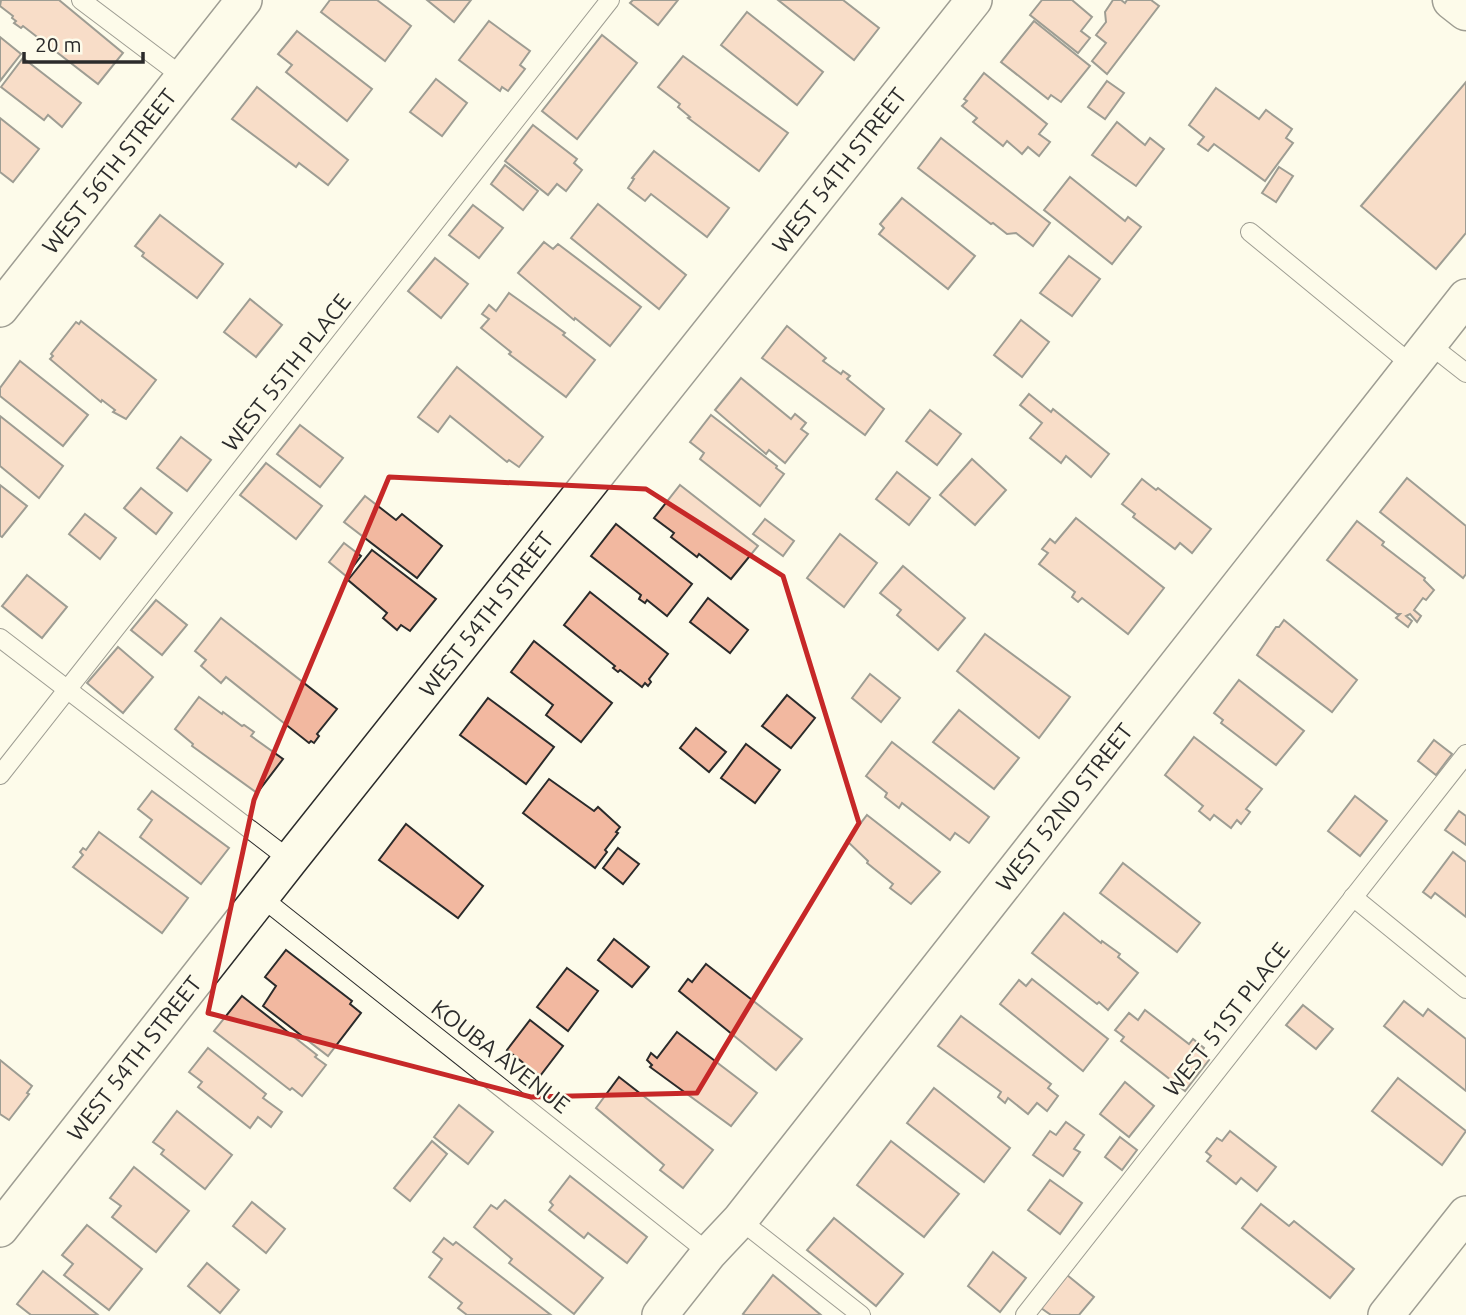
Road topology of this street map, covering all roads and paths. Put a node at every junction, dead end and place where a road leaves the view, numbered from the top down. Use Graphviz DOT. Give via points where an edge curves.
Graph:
graph roads {
  1 [pos="81,0"];
  2 [pos="244,0"];
  3 [pos="610,0"];
  4 [pos="974,0"];
  5 [pos="1452,0"];
  6 [pos="1466,11"];
  7 [pos="183,78"];
  8 [pos="1250,232"];
  9 [pos="1466,297"];
  10 [pos="0,309"];
  11 [pos="1421,355"];
  12 [pos="1466,373"];
  13 [pos="0,638"];
  14 [pos="67,690"];
  15 [pos="1466,754"];
  16 [pos="0,775"];
  17 [pos="290,860"];
  18 [pos="261,897"];
  19 [pos="1353,897"];
  20 [pos="1466,989"];
  21 [pos="1466,1214"];
  22 [pos="740,1220"];
  23 [pos="0,1229"];
  24 [pos="709,1253"];
  25 [pos="660,1315"];
  26 [pos="861,1315"];
  27 [pos="1024,1315"];
  28 [pos="1386,1315"];
  1 -- 7 [label="lane"];
  2 -- 7 [label="street, WEST 56TH STREET"];
  3 -- 14 [label="lane, WEST 55TH PLACE"];
  4 -- 17 [label="street, WEST 54TH STREET"];
  5 -- 6 [label="street"];
  7 -- 10 [label="street, WEST 56TH STREET"];
  8 -- 11 [label="lane"];
  9 -- 11 [label="street, WEST 52ND STREET"];
  11 -- 12 [label="lane"];
  11 -- 22 [label="street, WEST 52ND STREET"];
  13 -- 14 [label="lane"];
  14 -- 16 [label="lane, WEST 55TH PLACE"];
  14 -- 17 [label="lane"];
  15 -- 19 [label="lane, WEST 51ST PLACE"];
  17 -- 18 [label="street, WEST 54TH STREET"];
  18 -- 23 [label="street, WEST 54TH STREET"];
  18 -- 24 [label="lane, KOUBA AVENUE"];
  19 -- 20 [label="lane"];
  19 -- 27 [label="lane, WEST 51ST PLACE"];
  21 -- 28 [label="street"];
  22 -- 24 [label="street, WEST 52ND STREET"];
  22 -- 26 [label="lane"];
  24 -- 25 [label="street, WEST 52ND STREET"];
}
